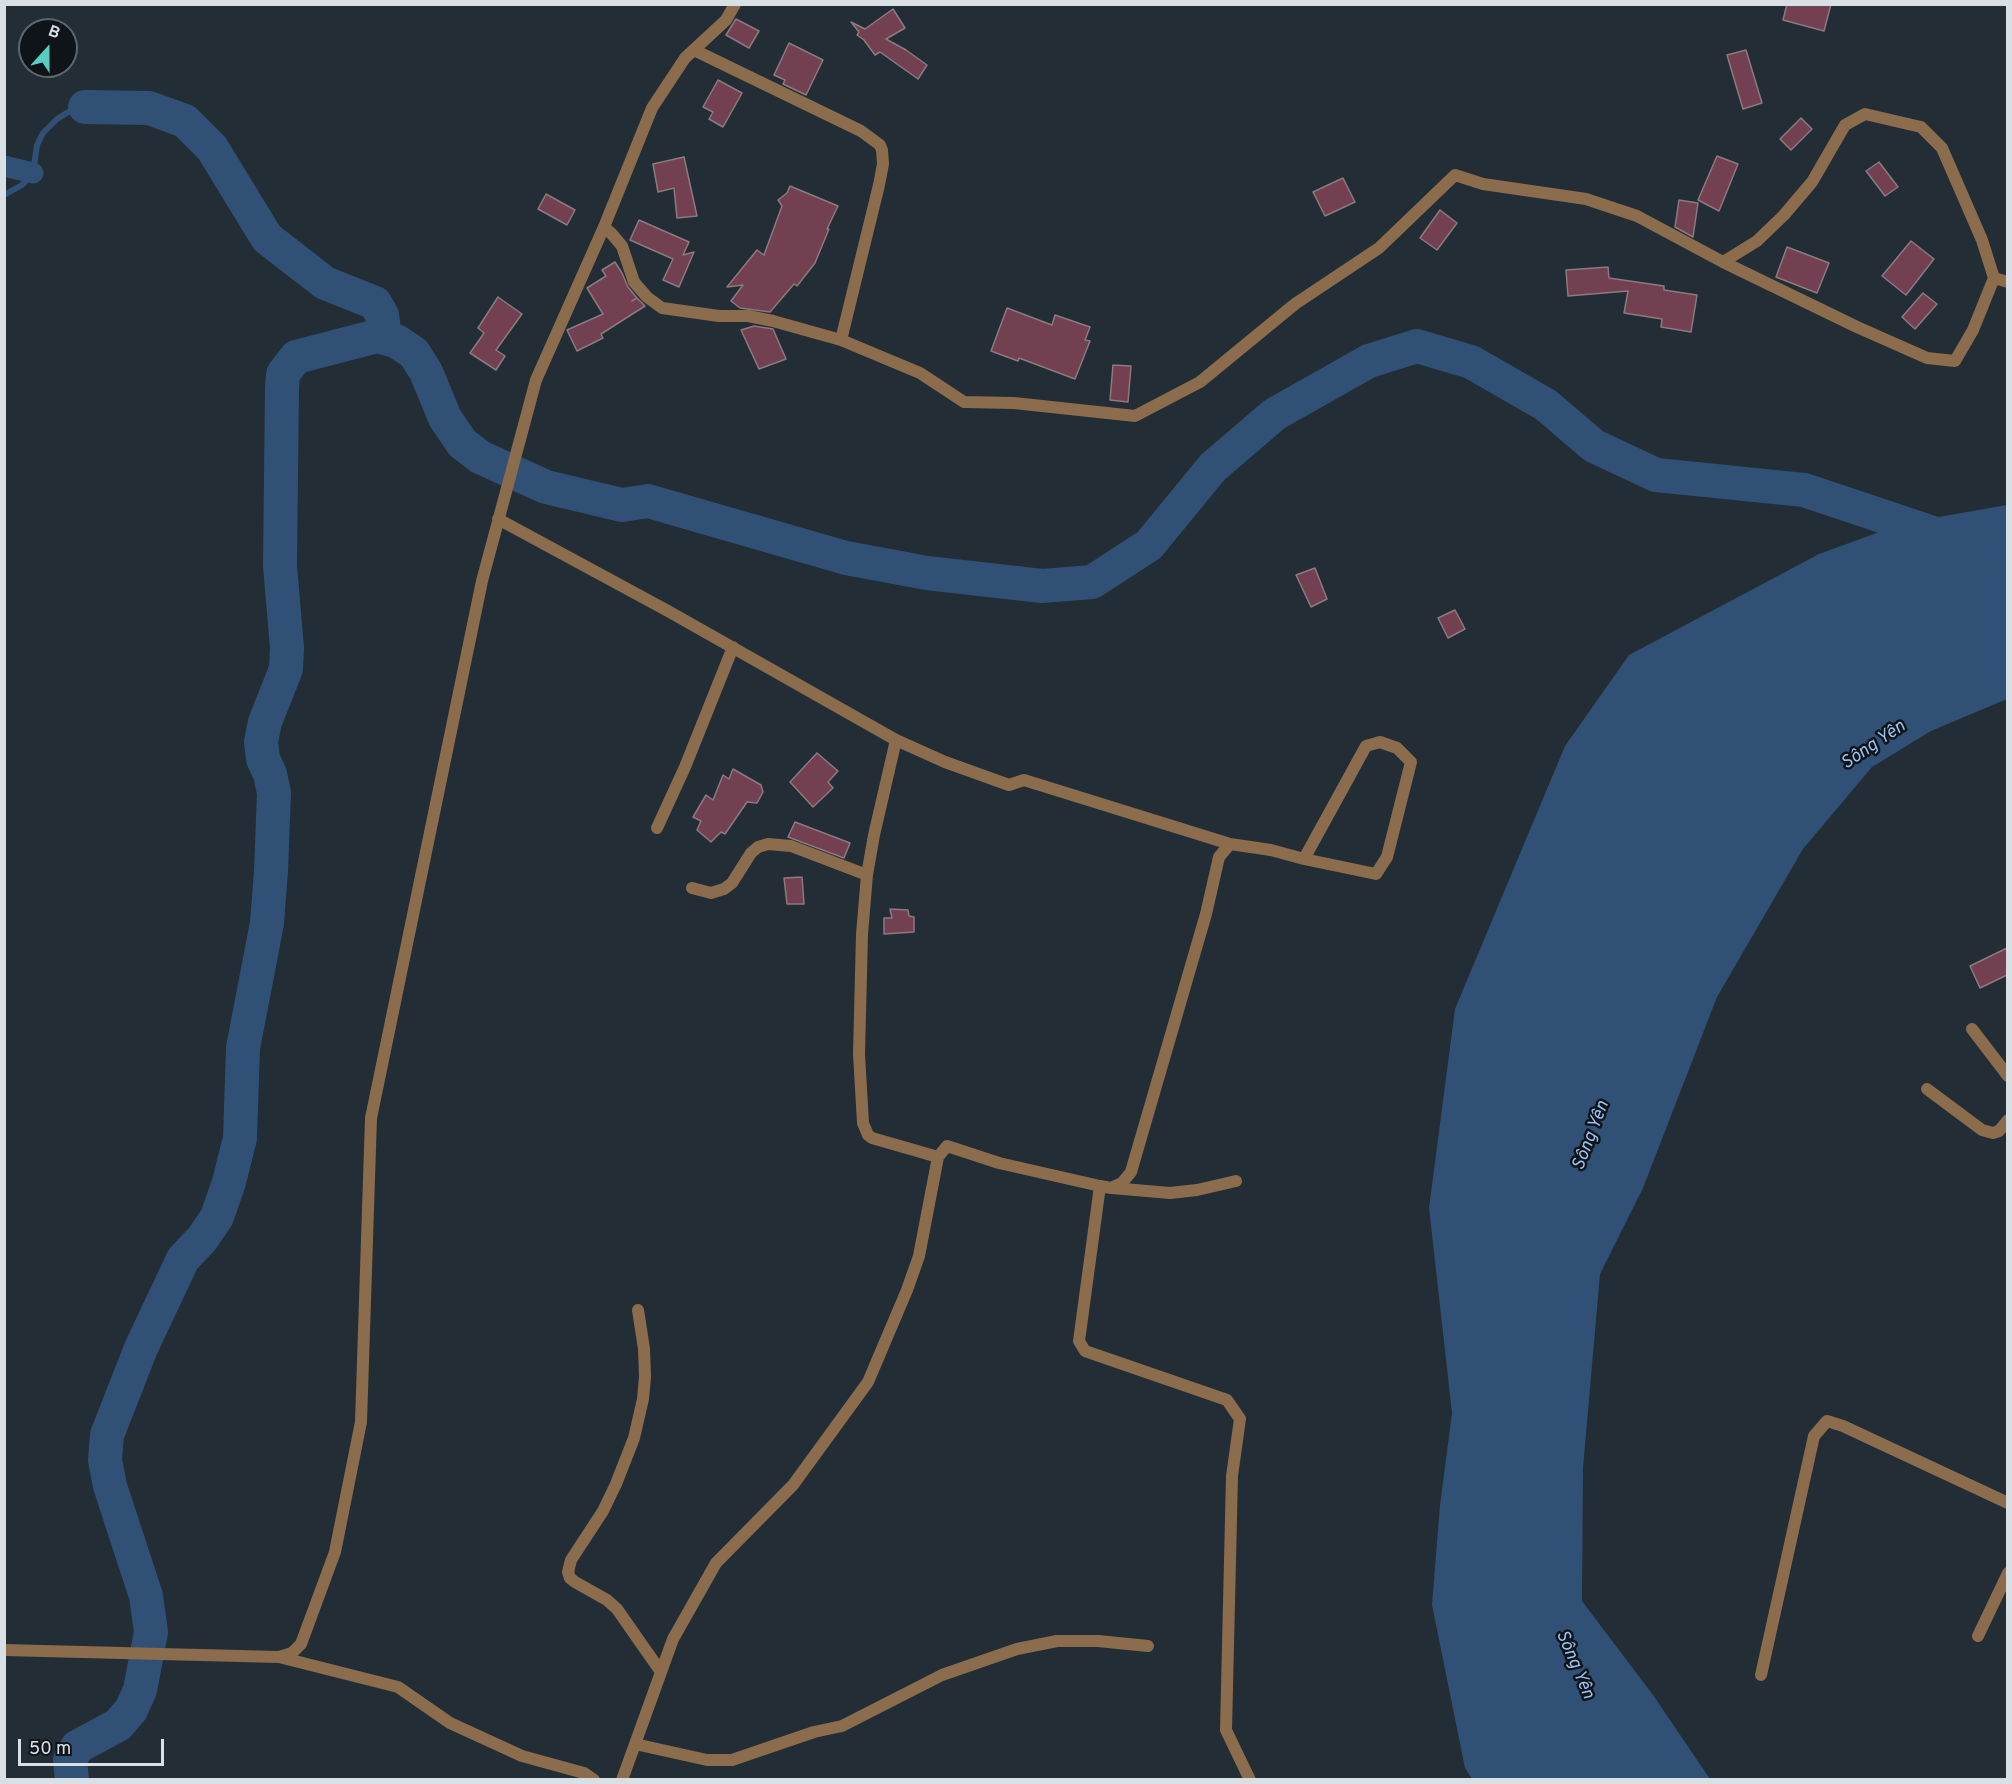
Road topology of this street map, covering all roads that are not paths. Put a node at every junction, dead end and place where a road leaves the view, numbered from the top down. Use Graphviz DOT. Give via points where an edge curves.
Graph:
graph roads {
  1 [pos="735,4"];
  2 [pos="694,50"];
  3 [pos="604,226"];
  4 [pos="1723,262"];
  5 [pos="1994,278"];
  6 [pos="2007,282"];
  7 [pos="841,340"];
  8 [pos="498,519"];
  9 [pos="733,647"];
  10 [pos="896,740"];
  11 [pos="657,828"];
  12 [pos="1230,844"];
  13 [pos="1304,859"];
  14 [pos="867,875"];
  15 [pos="692,888"];
  16 [pos="1972,1029"];
  17 [pos="2007,1076"];
  18 [pos="1927,1089"];
  19 [pos="2007,1120"];
  20 [pos="938,1157"];
  21 [pos="1236,1180"];
  22 [pos="1105,1187"];
  23 [pos="638,1310"];
  24 [pos="2007,1503"];
  25 [pos="2007,1573"];
  26 [pos="1978,1636"];
  27 [pos="1148,1646"];
  28 [pos="4,1650"];
  29 [pos="279,1657"];
  30 [pos="661,1672"];
  31 [pos="1761,1675"];
  32 [pos="635,1744"];
  33 [pos="594,1779"];
  34 [pos="622,1779"];
  35 [pos="1250,1779"];
  1 -- 2 [label="street" via="726,20"];
  2 -- 3 [label="street" via="652,108"];
  2 -- 7 [label="street" via="851,126 880,145 884,157 881,175"];
  3 -- 7 [label="street" via="622,246 634,282 662,308 748,316"];
  3 -- 8 [label="street" via="536,380"];
  4 -- 5 [label="street" via="1927,358 1954,362 1973,330"];
  4 -- 5 [label="street" via="1757,241 1784,215 1812,182 1845,125 1865,114 1921,127 1942,148"];
  4 -- 7 [label="street" via="1637,216 1586,199 1483,184 1455,175 1379,248 1295,304 1200,382 1135,416 964,402 920,373"];
  5 -- 6 [label="street"];
  8 -- 9 [label="street"];
  8 -- 29 [label="street" via="372,1118 361,1422 335,1552 301,1644 292,1653"];
  9 -- 10 [label="street"];
  9 -- 11 [label="street"];
  10 -- 12 [label="street" via="1009,785 1024,780"];
  10 -- 14 [label="street"];
  12 -- 13 [label="street"];
  12 -- 22 [label="street" via="1219,856 1206,914 1131,1172 1122,1183"];
  13 -- 13 [label="street" via="1376,874 1387,857 1410,762 1397,748 1380,742 1366,746"];
  14 -- 15 [label="street" via="791,846 768,844 751,854 724,890 711,893"];
  14 -- 20 [label="street" via="859,1043 863,1123 872,1138"];
  16 -- 17 [label="street"];
  18 -- 19 [label="street" via="1982,1130 1999,1131"];
  20 -- 22 [label="street" via="947,1146 999,1163"];
  20 -- 30 [label="street" via="919,1256 868,1382 793,1485 716,1563 673,1639"];
  21 -- 22 [label="street" via="1170,1193"];
  22 -- 35 [label="street" via="1079,1341 1085,1352 1227,1400 1240,1419 1232,1476 1226,1730"];
  23 -- 30 [label="street" via="645,1369 634,1438 603,1511 571,1560 568,1572 575,1582 616,1609"];
  24 -- 31 [label="street" via="1827,1421 1814,1436"];
  25 -- 26 [label="street"];
  27 -- 32 [label="street" via="1057,1641 1017,1649 950,1671 842,1726 814,1731 732,1760 707,1760"];
  28 -- 29 [label="street"];
  29 -- 33 [label="street" via="398,1687 450,1723 522,1756"];
  30 -- 32 [label="street"];
  32 -- 34 [label="street"];
}
